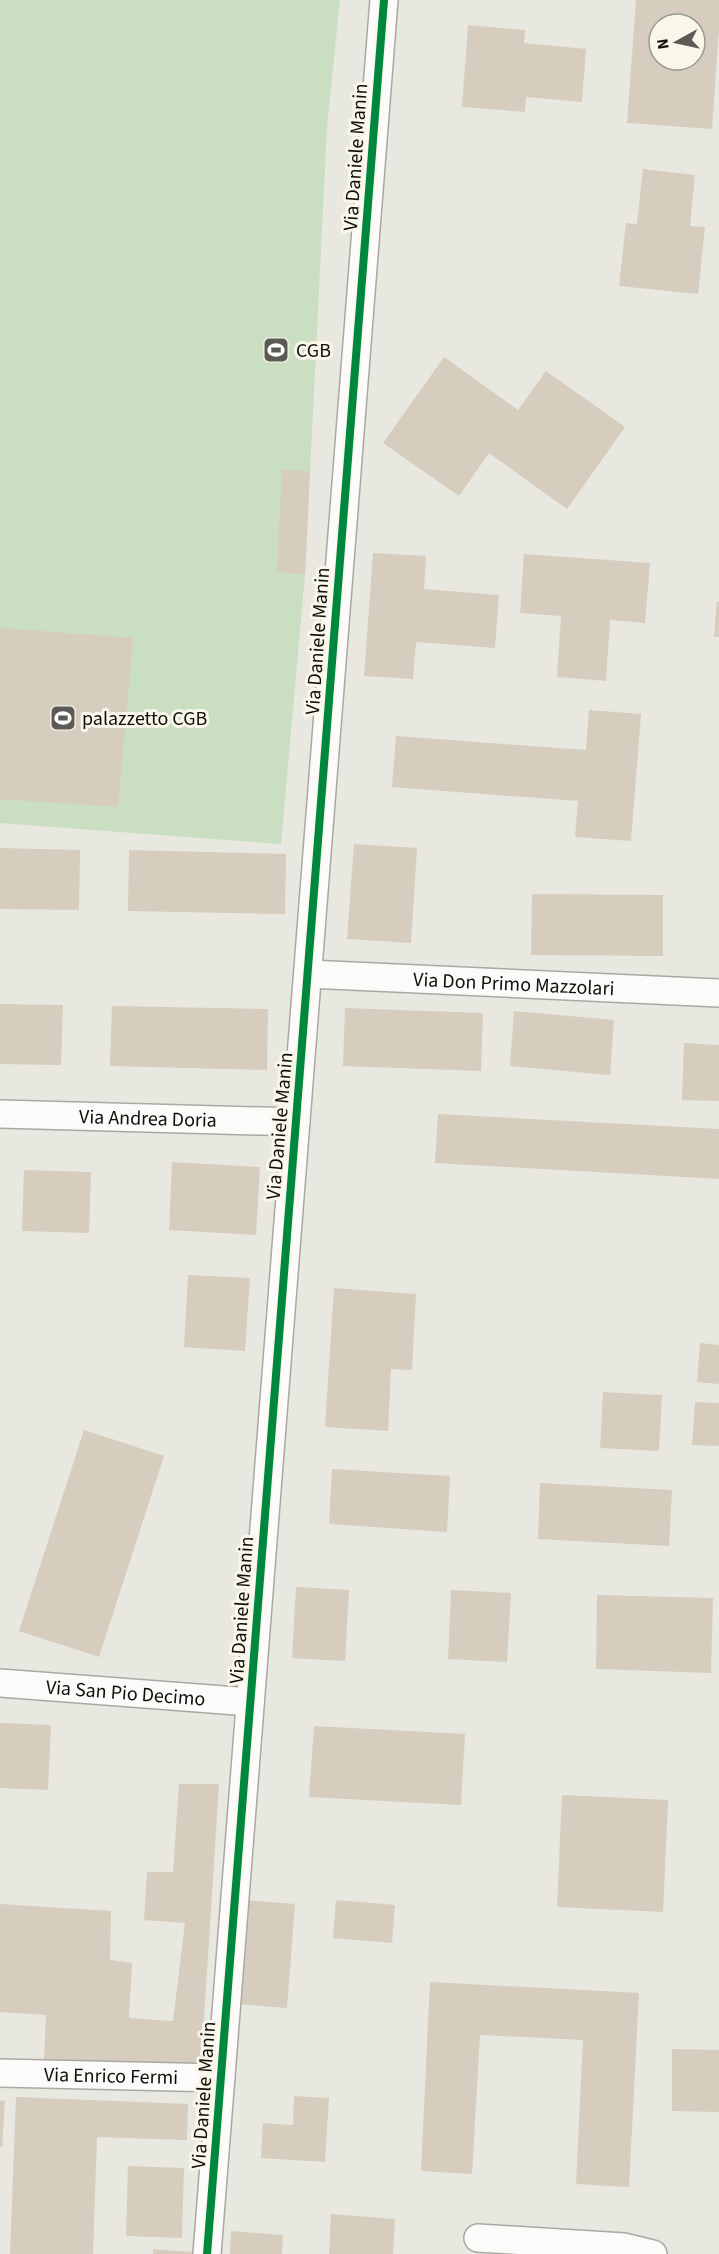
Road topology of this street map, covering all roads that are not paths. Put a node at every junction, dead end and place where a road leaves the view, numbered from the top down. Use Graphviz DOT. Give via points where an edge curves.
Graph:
graph roads {
  1 [pos="384,0"];
  2 [pos="308,974"];
  3 [pos="719,993"];
  4 [pos="0,1114"];
  5 [pos="296,1122"];
  6 [pos="0,1683"];
  7 [pos="250,1702"];
  8 [pos="0,2073"];
  9 [pos="221,2079"];
  10 [pos="478,2238"];
  11 [pos="207,2254"];
  12 [pos="653,2254"];
  1 -- 2 [label="street, Via Daniele Manin"];
  2 -- 3 [label="street, Via Don Primo Mazzolari"];
  2 -- 5 [label="street, Via Daniele Manin"];
  4 -- 5 [label="street, Via Andrea Doria"];
  5 -- 7 [label="street, Via Daniele Manin"];
  6 -- 7 [label="street, Via San Pio Decimo"];
  7 -- 9 [label="street, Via Daniele Manin"];
  8 -- 9 [label="street, Via Enrico Fermi"];
  9 -- 11 [label="street, Via Daniele Manin"];
  10 -- 12 [label="street" via="624,2247"];
}
